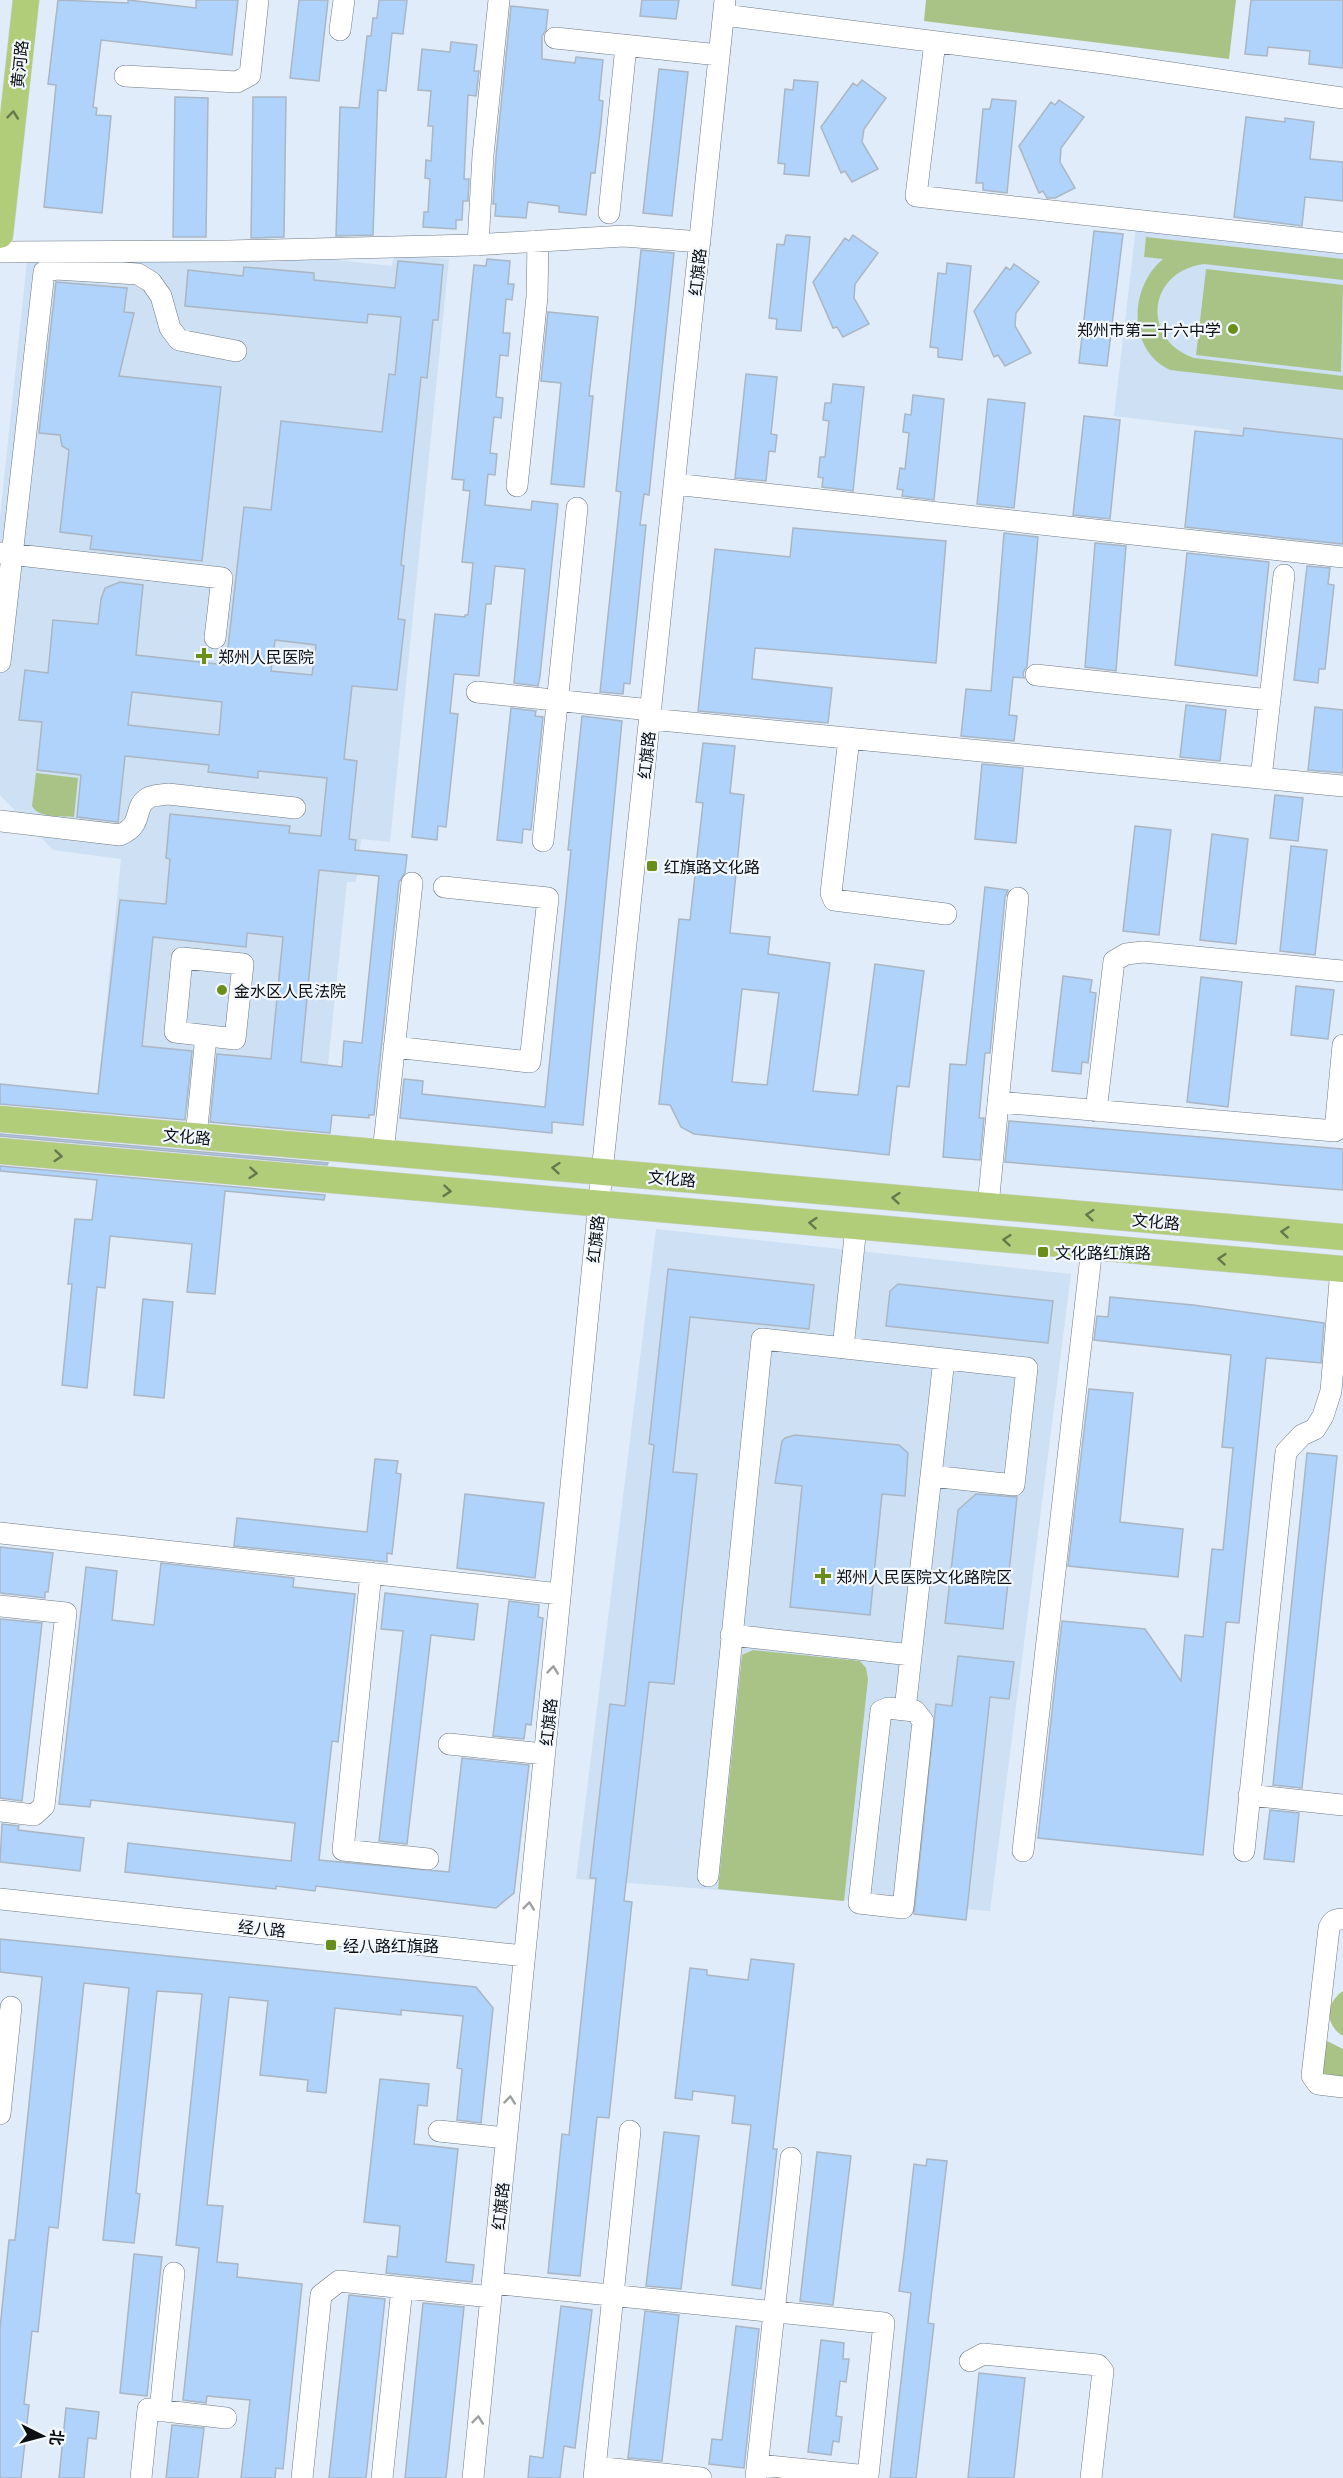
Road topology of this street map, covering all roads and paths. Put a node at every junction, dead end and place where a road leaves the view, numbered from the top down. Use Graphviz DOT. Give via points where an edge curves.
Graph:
graph roads {
  1 [pos="26,0"];
  2 [pos="258,0"];
  3 [pos="344,0"];
  4 [pos="500,0"];
  5 [pos="724,8"];
  6 [pos="340,30"];
  7 [pos="555,38"];
  8 [pos="935,42"];
  9 [pos="626,46"];
  10 [pos="719,55"];
  11 [pos="125,76"];
  12 [pos="1343,98"];
  13 [pos="609,213"];
  14 [pos="0,235"];
  15 [pos="538,241"];
  16 [pos="700,242"];
  17 [pos="1343,243"];
  18 [pos="478,245"];
  19 [pos="0,252"];
  20 [pos="236,351"];
  21 [pos="674,484"];
  22 [pos="517,486"];
  23 [pos="578,508"];
  24 [pos="6,554"];
  25 [pos="1343,557"];
  26 [pos="1284,575"];
  27 [pos="215,638"];
  28 [pos="0,662"];
  29 [pos="1035,675"];
  30 [pos="477,692"];
  31 [pos="557,700"];
  32 [pos="1270,700"];
  33 [pos="650,715"];
  34 [pos="849,738"];
  35 [pos="1261,778"];
  36 [pos="1343,786"];
  37 [pos="295,808"];
  38 [pos="0,820"];
  39 [pos="543,841"];
  40 [pos="412,883"];
  41 [pos="444,887"];
  42 [pos="1018,898"];
  43 [pos="946,914"];
  44 [pos="1343,971"];
  45 [pos="206,1035"];
  46 [pos="1343,1045"];
  47 [pos="394,1047"];
  48 [pos="998,1102"];
  49 [pos="1096,1111"];
  50 [pos="0,1119"];
  51 [pos="196,1137"];
  52 [pos="0,1151"];
  53 [pos="383,1153"];
  54 [pos="602,1172"];
  55 [pos="599,1204"];
  56 [pos="988,1206"];
  57 [pos="856,1227"];
  58 [pos="1343,1238"];
  59 [pos="1092,1247"];
  60 [pos="1342,1269"];
  61 [pos="843,1348"];
  62 [pos="944,1359"];
  63 [pos="931,1476"];
  64 [pos="0,1533"];
  65 [pos="371,1573"];
  66 [pos="560,1594"];
  67 [pos="0,1606"];
  68 [pos="731,1635"];
  69 [pos="911,1655"];
  70 [pos="905,1710"];
  71 [pos="449,1744"];
  72 [pos="544,1754"];
  73 [pos="1249,1796"];
  74 [pos="1343,1805"];
  75 [pos="0,1811"];
  76 [pos="1023,1851"];
  77 [pos="1244,1851"];
  78 [pos="428,1859"];
  79 [pos="708,1876"];
  80 [pos="0,1899"];
  81 [pos="1343,1919"];
  82 [pos="524,1956"];
  83 [pos="11,2007"];
  84 [pos="1343,2087"];
  85 [pos="0,2114"];
  86 [pos="439,2131"];
  87 [pos="630,2131"];
  88 [pos="506,2138"];
  89 [pos="791,2158"];
  90 [pos="174,2273"];
  91 [pos="402,2288"];
  92 [pos="491,2290"];
  93 [pos="613,2295"];
  94 [pos="775,2312"];
  95 [pos="970,2361"];
  96 [pos="160,2411"];
  97 [pos="226,2418"];
  98 [pos="758,2471"];
  99 [pos="594,2473"];
  100 [pos="141,2478"];
  101 [pos="302,2478"];
  102 [pos="382,2478"];
  103 [pos="473,2478"];
  104 [pos="701,2478"];
  105 [pos="1091,2478"];
  14 -- 1 [label="main road, 黄河路, one-way"];
  2 -- 11 [label="street" via="250,75 237,82"];
  3 -- 6 [label="street"];
  4 -- 18 [label="street" via="483,155"];
  5 -- 8 [label="street"];
  5 -- 10 [label="street, 红旗路"];
  7 -- 9 [label="street"];
  8 -- 12 [label="street"];
  8 -- 17 [label="street" via="916,196"];
  9 -- 10 [label="street"];
  9 -- 13 [label="street"];
  10 -- 16 [label="street, 红旗路"];
  15 -- 16 [label="street" via="624,236"];
  15 -- 18 [label="street"];
  15 -- 22 [label="street" via="537,297"];
  16 -- 21 [label="street, 红旗路"];
  18 -- 19 [label="street"];
  20 -- 24 [label="street" via="179,340 170,328 161,296 151,282 138,274 56,269 44,272"];
  21 -- 25 [label="street"];
  21 -- 33 [label="street, 红旗路"];
  23 -- 31 [label="street"];
  24 -- 27 [label="street" via="222,578"];
  24 -- 28 [label="street"];
  26 -- 32 [label="street"];
  29 -- 32 [label="street"];
  30 -- 31 [label="street"];
  31 -- 33 [label="street"];
  31 -- 39 [label="street"];
  32 -- 35 [label="street"];
  33 -- 34 [label="street"];
  33 -- 54 [label="street, 红旗路"];
  34 -- 35 [label="street"];
  34 -- 43 [label="street" via="831,893 834,900"];
  35 -- 36 [label="street"];
  37 -- 38 [label="street" via="168,794 149,797 140,806 131,830 120,835"];
  40 -- 47 [label="street"];
  41 -- 47 [label="street" via="548,898 530,1062"];
  42 -- 48 [label="street"];
  44 -- 49 [label="street" via="1143,952 1120,957 1114,961"];
  45 -- 45 [label="street" via="235,1039 243,964 182,958 175,1032"];
  45 -- 51 [label="street"];
  46 -- 49 [label="street" via="1335,1131"];
  47 -- 53 [label="street"];
  48 -- 49 [label="street"];
  48 -- 56 [label="street"];
  50 -- 51 [label="main road, 文化路"];
  51 -- 53 [label="main road, 文化路"];
  52 -- 55 [label="main road, 文化路, one-way"];
  54 -- 53 [label="main road, 文化路, one-way"];
  54 -- 55 [label="street, 红旗路"];
  56 -- 54 [label="main road, 文化路, one-way"];
  57 -- 55 [label="main road, 文化路, one-way"];
  55 -- 66 [label="street, 红旗路"];
  58 -- 56 [label="main road, 文化路, one-way"];
  59 -- 57 [label="main road, 文化路, one-way"];
  57 -- 61 [label="street"];
  60 -- 59 [label="main road, 文化路, one-way"];
  59 -- 76 [label="street"];
  60 -- 73 [label="street" via="1331,1390 1315,1429 1293,1442 1286,1452"];
  61 -- 62 [label="street"];
  61 -- 68 [label="street" via="762,1339"];
  62 -- 63 [label="street"];
  62 -- 63 [label="street" via="1027,1368 1014,1485"];
  63 -- 69 [label="street"];
  64 -- 65 [label="street"];
  65 -- 66 [label="street"];
  65 -- 78 [label="street" via="343,1850"];
  72 -- 66 [label="street, 红旗路, one-way"];
  67 -- 75 [label="street" via="66,1613 44,1806 34,1815"];
  68 -- 69 [label="street"];
  68 -- 79 [label="street"];
  69 -- 70 [label="street"];
  70 -- 70 [label="street" via="915,1711 923,1721 903,1908 860,1903 880,1712 888,1708"];
  71 -- 72 [label="street"];
  82 -- 72 [label="street, 红旗路, one-way"];
  73 -- 74 [label="street"];
  73 -- 77 [label="street"];
  80 -- 82 [label="street, 经八路"];
  81 -- 84 [label="street" via="1332,1922 1329,1928 1312,2076 1318,2084"];
  88 -- 82 [label="street, 红旗路, one-way"];
  83 -- 85 [label="street"];
  86 -- 88 [label="street"];
  87 -- 93 [label="street"];
  88 -- 92 [label="street, 红旗路"];
  89 -- 94 [label="street"];
  90 -- 96 [label="street"];
  91 -- 92 [label="street"];
  91 -- 101 [label="street" via="339,2281 321,2295"];
  91 -- 102 [label="street"];
  92 -- 93 [label="street"];
  103 -- 92 [label="street, 红旗路, one-way"];
  93 -- 94 [label="street"];
  93 -- 99 [label="street"];
  94 -- 98 [label="street"];
  94 -- 98 [label="street" via="884,2323 868,2476"];
  95 -- 105 [label="street" via="982,2354 1098,2365 1104,2371"];
  96 -- 97 [label="street"];
  96 -- 100 [label="street" via="148,2409"];
  99 -- 104 [label="street"];
}
